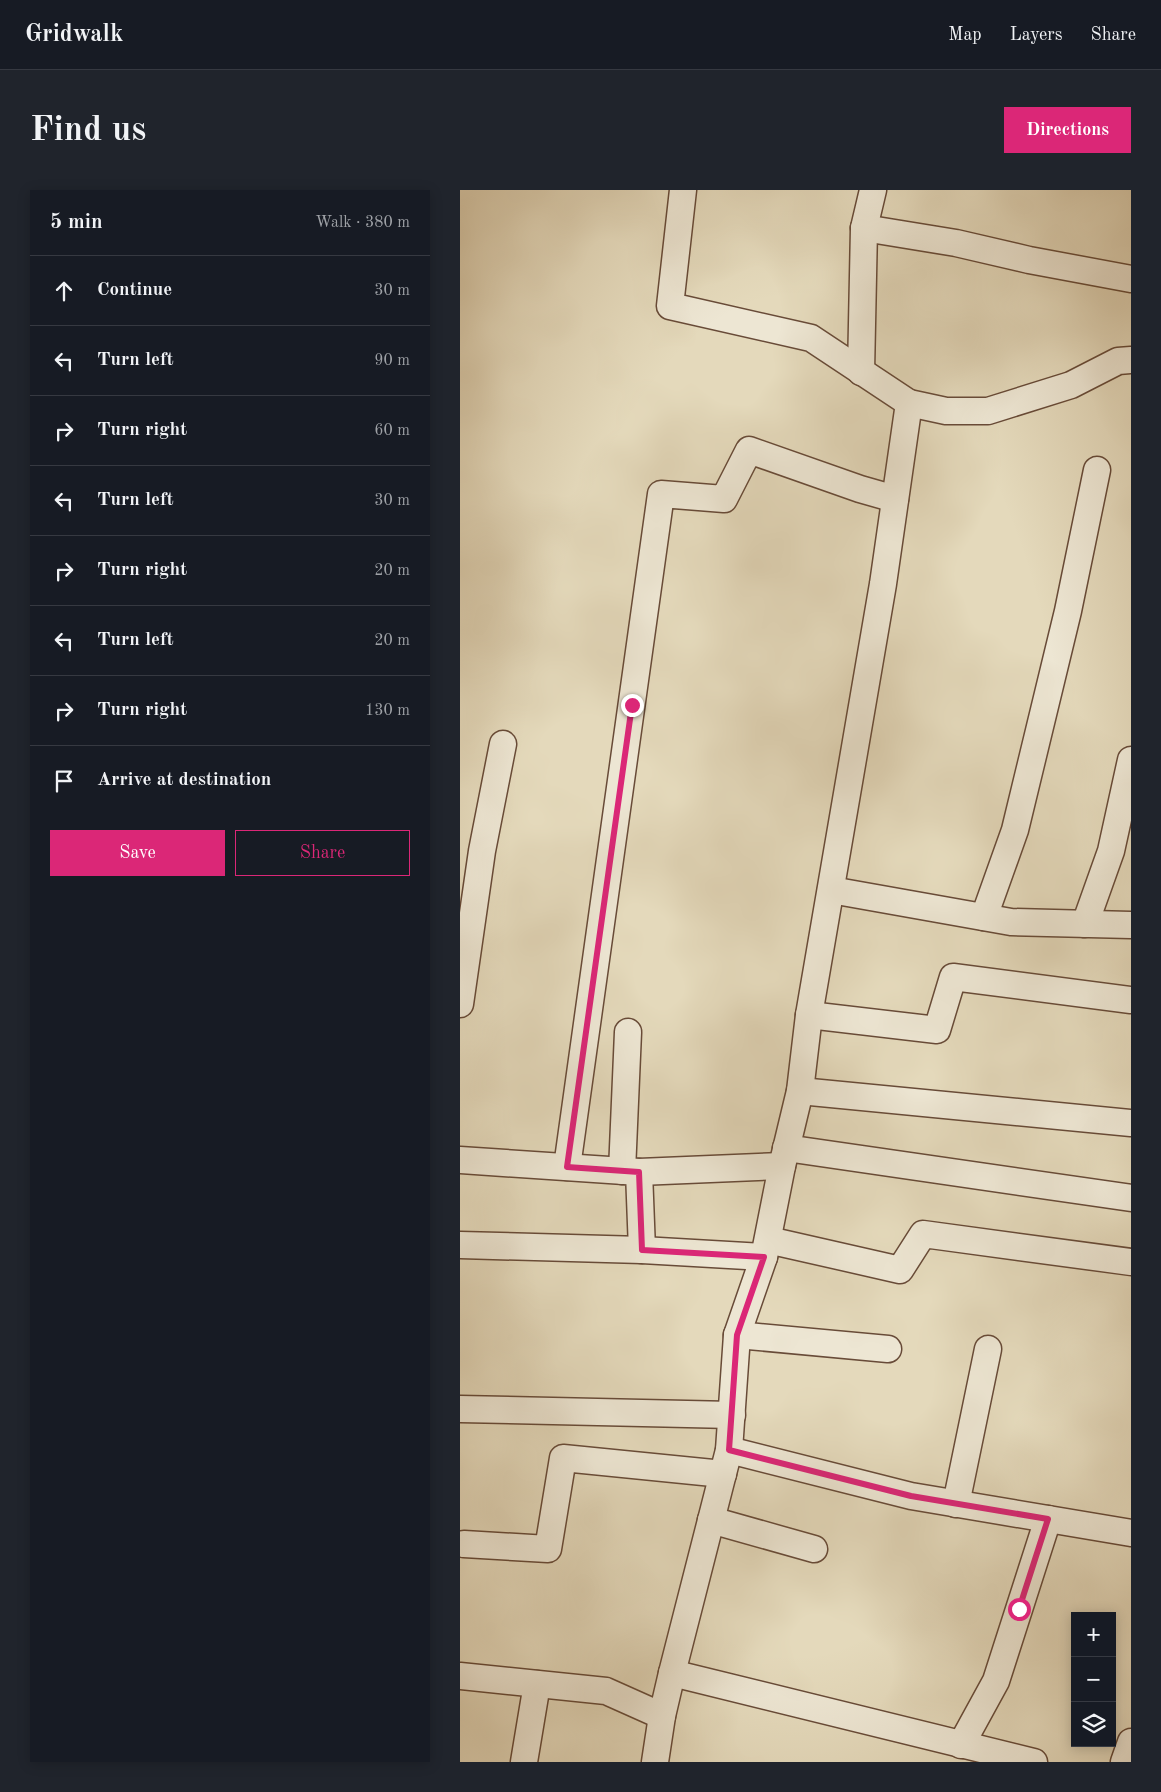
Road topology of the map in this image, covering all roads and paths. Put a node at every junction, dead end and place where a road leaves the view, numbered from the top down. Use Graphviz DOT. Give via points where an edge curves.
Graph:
graph roads {
  1 [pos="683,190"];
  2 [pos="873,190"];
  3 [pos="864,228"];
  4 [pos="1131,279"];
  5 [pos="1131,360"];
  6 [pos="861,372"];
  7 [pos="909,403"];
  8 [pos="1097,470"];
  9 [pos="895,499"];
  10 [pos="502,744"];
  11 [pos="1131,760"];
  12 [pos="830,890"];
  13 [pos="984,917"];
  14 [pos="1085,924"];
  15 [pos="1131,925"];
  16 [pos="463,957"];
  17 [pos="1131,1000"];
  18 [pos="460,1004"];
  19 [pos="809,1015"];
  20 [pos="628,1032"];
  21 [pos="800,1091"];
  22 [pos="1131,1123"];
  23 [pos="784,1157"];
  24 [pos="460,1160"];
  25 [pos="567,1167"];
  26 [pos="630,1172"];
  27 [pos="1131,1198"];
  28 [pos="460,1245"];
  29 [pos="766,1249"];
  30 [pos="642,1250"];
  31 [pos="1131,1262"];
  32 [pos="737,1335"];
  33 [pos="888,1349"];
  34 [pos="988,1349"];
  35 [pos="460,1409"];
  36 [pos="732,1415"];
  37 [pos="726,1462"];
  38 [pos="956,1504"];
  39 [pos="1048,1519"];
  40 [pos="711,1520"];
  41 [pos="1131,1533"];
  42 [pos="464,1544"];
  43 [pos="814,1549"];
  44 [pos="672,1674"];
  45 [pos="460,1676"];
  46 [pos="536,1684"];
  47 [pos="662,1716"];
  48 [pos="1131,1742"];
  49 [pos="961,1745"];
  50 [pos="1003,1759"];
  51 [pos="524,1762"];
  52 [pos="655,1762"];
  53 [pos="1034,1762"];
  54 [pos="1124,1762"];
  1 -- 6 [label="street" via="670,306 811,338"];
  2 -- 3 [label="street"];
  3 -- 4 [label="street" via="956,243"];
  3 -- 6 [label="street"];
  5 -- 7 [label="street" via="1118,361 1071,385 988,411 946,412"];
  6 -- 7 [label="street"];
  7 -- 9 [label="street"];
  8 -- 13 [label="street" via="1068,610 1015,830"];
  9 -- 12 [label="street"];
  9 -- 25 [label="street" via="749,450 724,499 661,494"];
  10 -- 16 [label="street"];
  11 -- 14 [label="street" via="1111,851"];
  12 -- 13 [label="street"];
  12 -- 19 [label="street"];
  13 -- 14 [label="street" via="1011,922"];
  14 -- 15 [label="street"];
  16 -- 18 [label="street"];
  17 -- 19 [label="street" via="953,977 937,1030"];
  19 -- 21 [label="street"];
  20 -- 26 [label="street"];
  21 -- 22 [label="street"];
  21 -- 23 [label="street"];
  23 -- 26 [label="street"];
  23 -- 27 [label="street"];
  23 -- 29 [label="street"];
  24 -- 25 [label="street"];
  25 -- 26 [label="street"];
  26 -- 30 [label="street"];
  28 -- 30 [label="street"];
  29 -- 30 [label="street"];
  29 -- 31 [label="street" via="900,1270 923,1234"];
  29 -- 32 [label="street"];
  32 -- 33 [label="street"];
  32 -- 36 [label="street"];
  34 -- 38 [label="street"];
  35 -- 36 [label="street"];
  36 -- 37 [label="street"];
  37 -- 38 [label="street"];
  37 -- 40 [label="street"];
  37 -- 42 [label="street" via="563,1458 548,1549"];
  38 -- 39 [label="street"];
  39 -- 41 [label="street"];
  39 -- 49 [label="street" via="996,1681"];
  40 -- 43 [label="street"];
  40 -- 44 [label="street"];
  44 -- 47 [label="street"];
  44 -- 49 [label="street"];
  45 -- 46 [label="street"];
  46 -- 47 [label="street" via="606,1691"];
  46 -- 51 [label="street"];
  47 -- 52 [label="street"];
  48 -- 54 [label="street"];
  49 -- 50 [label="street"];
  50 -- 53 [label="street"];
}
